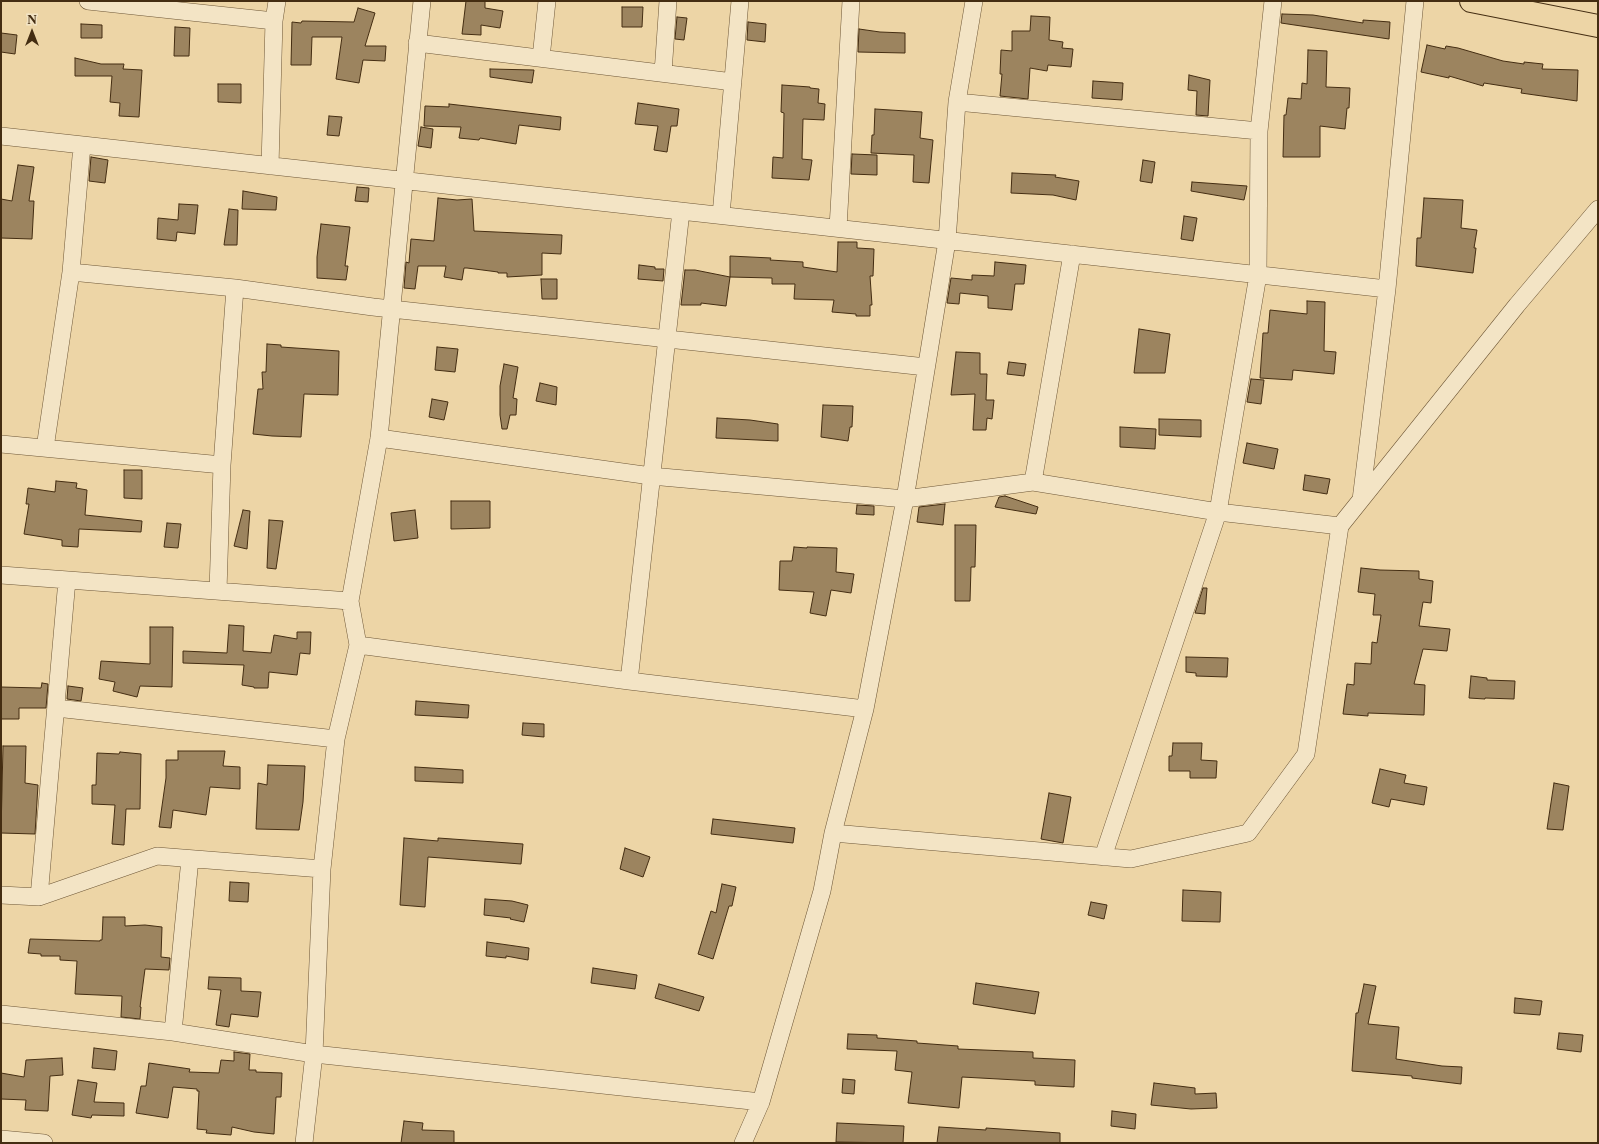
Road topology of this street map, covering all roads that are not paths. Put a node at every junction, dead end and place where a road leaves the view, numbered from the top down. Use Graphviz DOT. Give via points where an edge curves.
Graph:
graph roads {
  1 [pos="88,1"];
  2 [pos="277,1"];
  3 [pos="422,1"];
  4 [pos="547,1"];
  5 [pos="668,1"];
  6 [pos="740,1"];
  7 [pos="851,1"];
  8 [pos="974,1"];
  9 [pos="1272,1"];
  10 [pos="1415,1"];
  11 [pos="1471,1"];
  12 [pos="274,21"];
  13 [pos="1598,26"];
  14 [pos="418,43"];
  15 [pos="541,58"];
  16 [pos="663,73"];
  17 [pos="733,82"];
  18 [pos="957,102"];
  19 [pos="1259,131"];
  20 [pos="1,136"];
  21 [pos="82,145"];
  22 [pos="270,166"];
  23 [pos="404,180"];
  24 [pos="1598,209"];
  25 [pos="681,211"];
  26 [pos="721,216"];
  27 [pos="838,228"];
  28 [pos="947,240"];
  29 [pos="1072,254"];
  30 [pos="71,272"];
  31 [pos="1258,275"];
  32 [pos="235,288"];
  33 [pos="1387,289"];
  34 [pos="391,309"];
  35 [pos="667,339"];
  36 [pos="926,367"];
  37 [pos="379,438"];
  38 [pos="1,444"];
  39 [pos="45,448"];
  40 [pos="222,465"];
  41 [pos="651,476"];
  42 [pos="1033,482"];
  43 [pos="905,499"];
  44 [pos="1361,501"];
  45 [pos="1218,512"];
  46 [pos="1340,526"];
  47 [pos="1,575"];
  48 [pos="67,580"];
  49 [pos="218,591"];
  50 [pos="350,601"];
  51 [pos="358,645"];
  52 [pos="629,681"];
  53 [pos="56,708"];
  54 [pos="865,709"];
  55 [pos="336,739"];
  56 [pos="833,833"];
  57 [pos="1103,856"];
  58 [pos="190,859"];
  59 [pos="322,868"];
  60 [pos="1,895"];
  61 [pos="39,897"];
  62 [pos="1,1014"];
  63 [pos="173,1032"];
  64 [pos="314,1054"];
  65 [pos="761,1102"];
  66 [pos="3,1140"];
  67 [pos="44,1143"];
  68 [pos="304,1143"];
  69 [pos="743,1143"];
  1 -- 12 [label="street"];
  2 -- 12 [label="street"];
  3 -- 14 [label="street"];
  4 -- 15 [label="street"];
  5 -- 16 [label="street"];
  6 -- 17 [label="street"];
  7 -- 27 [label="street"];
  8 -- 18 [label="street"];
  9 -- 19 [label="street"];
  10 -- 33 [label="street"];
  11 -- 13 [label="highway"];
  12 -- 22 [label="street"];
  14 -- 15 [label="street"];
  14 -- 23 [label="street"];
  15 -- 16 [label="street"];
  16 -- 17 [label="street"];
  17 -- 26 [label="street"];
  18 -- 19 [label="street"];
  18 -- 28 [label="street"];
  19 -- 31 [label="street"];
  20 -- 21 [label="street"];
  21 -- 22 [label="street"];
  21 -- 30 [label="street"];
  22 -- 23 [label="street"];
  23 -- 25 [label="street"];
  23 -- 34 [label="street"];
  24 -- 44 [label="street" via="1517,305"];
  25 -- 26 [label="street"];
  25 -- 35 [label="street"];
  26 -- 27 [label="street"];
  27 -- 28 [label="street"];
  28 -- 29 [label="street"];
  28 -- 36 [label="street"];
  29 -- 31 [label="street"];
  29 -- 42 [label="street"];
  30 -- 32 [label="street"];
  30 -- 39 [label="street"];
  31 -- 33 [label="street"];
  31 -- 45 [label="street"];
  32 -- 34 [label="street"];
  32 -- 40 [label="street"];
  33 -- 44 [label="street"];
  34 -- 35 [label="street"];
  34 -- 37 [label="street"];
  35 -- 36 [label="street"];
  35 -- 41 [label="street"];
  36 -- 43 [label="street"];
  37 -- 41 [label="street"];
  37 -- 50 [label="street"];
  38 -- 39 [label="street"];
  39 -- 40 [label="street"];
  40 -- 49 [label="street"];
  41 -- 43 [label="street"];
  41 -- 52 [label="street"];
  42 -- 43 [label="street"];
  42 -- 45 [label="street"];
  43 -- 54 [label="street"];
  44 -- 46 [label="street"];
  45 -- 46 [label="street"];
  45 -- 57 [label="street"];
  46 -- 57 [label="street" via="1306,754 1248,833 1131,859"];
  47 -- 48 [label="street"];
  48 -- 49 [label="street"];
  48 -- 53 [label="street"];
  49 -- 50 [label="street"];
  50 -- 51 [label="street"];
  51 -- 52 [label="street"];
  51 -- 55 [label="street"];
  52 -- 54 [label="street"];
  53 -- 55 [label="street"];
  53 -- 61 [label="street"];
  54 -- 56 [label="street"];
  55 -- 59 [label="street"];
  56 -- 57 [label="street"];
  56 -- 65 [label="street" via="822,891"];
  58 -- 59 [label="street"];
  58 -- 61 [label="street" via="157,856"];
  58 -- 63 [label="street"];
  59 -- 64 [label="street"];
  60 -- 61 [label="street"];
  62 -- 63 [label="street"];
  63 -- 64 [label="street"];
  64 -- 65 [label="street"];
  64 -- 68 [label="street"];
  65 -- 69 [label="street"];
  66 -- 67 [label="street"];
}
